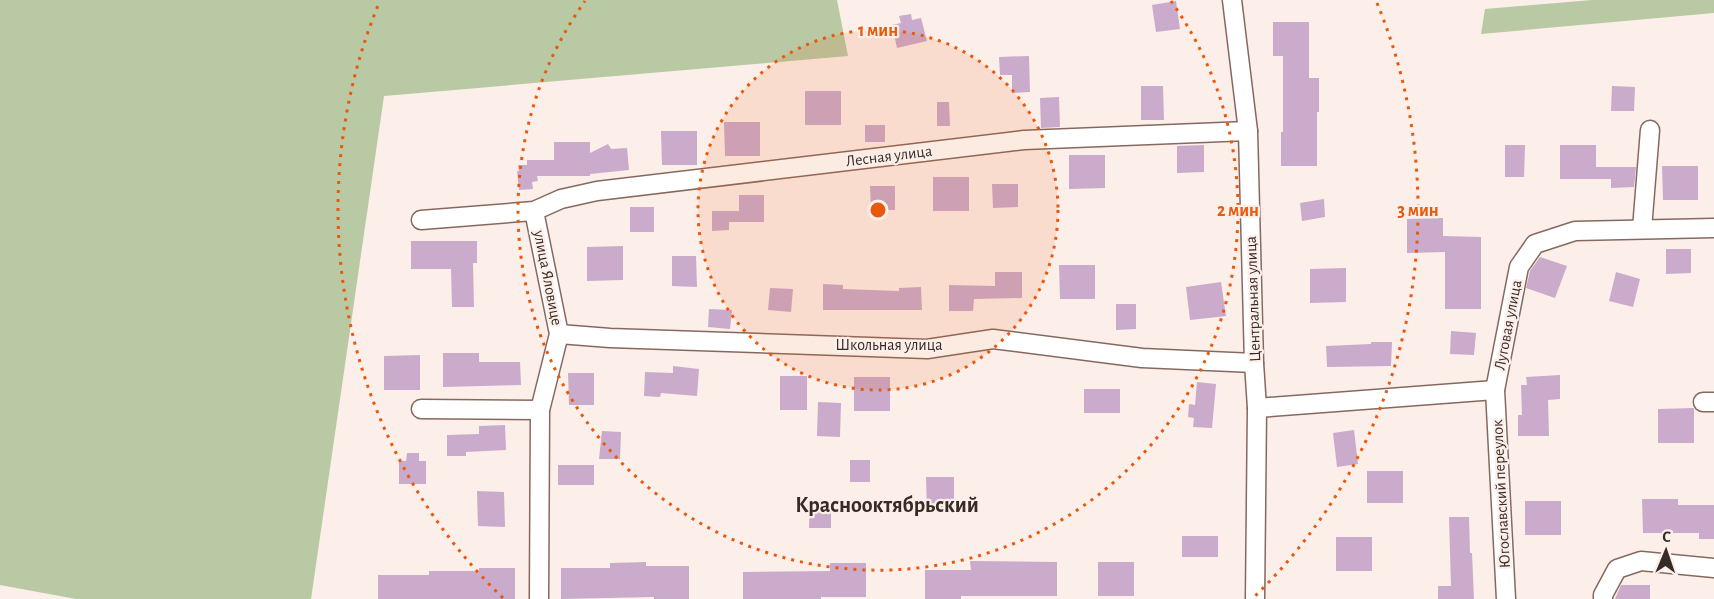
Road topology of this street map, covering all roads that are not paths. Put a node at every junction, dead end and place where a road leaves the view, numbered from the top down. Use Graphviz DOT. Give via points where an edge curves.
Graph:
graph roads {
  1 [pos="1232,0"];
  2 [pos="1650,130"];
  3 [pos="1248,131"];
  4 [pos="534,211"];
  5 [pos="421,220"];
  6 [pos="1714,228"];
  7 [pos="1642,229"];
  8 [pos="559,334"];
  9 [pos="1254,363"];
  10 [pos="1496,390"];
  11 [pos="1257,408"];
  12 [pos="422,409"];
  13 [pos="540,410"];
  14 [pos="1714,568"];
  15 [pos="539,599"];
  16 [pos="1255,599"];
  17 [pos="1506,599"];
  18 [pos="1603,599"];
  1 -- 3 [label="street, Центральная улица"];
  2 -- 7 [label="street"];
  3 -- 4 [label="street, Лесная улица" via="1024,140 597,192 561,199"];
  3 -- 9 [label="street, Центральная улица"];
  4 -- 5 [label="street, улица Яловице"];
  4 -- 8 [label="street, улица Яловице"];
  6 -- 7 [label="street, Луговая улица"];
  7 -- 10 [label="street, Луговая улица" via="1575,231 1535,244 1519,267"];
  8 -- 9 [label="street, Школьная улица" via="927,348 993,339 1142,358"];
  8 -- 13 [label="street, улица Яловице"];
  9 -- 11 [label="street, Центральная улица"];
  10 -- 11 [label="street, Луговая улица"];
  10 -- 17 [label="street, Югославский переулок"];
  11 -- 16 [label="street, Центральная улица"];
  12 -- 13 [label="street"];
  13 -- 15 [label="street, улица Яловице"];
  14 -- 18 [label="street" via="1641,561 1617,568"];
}
